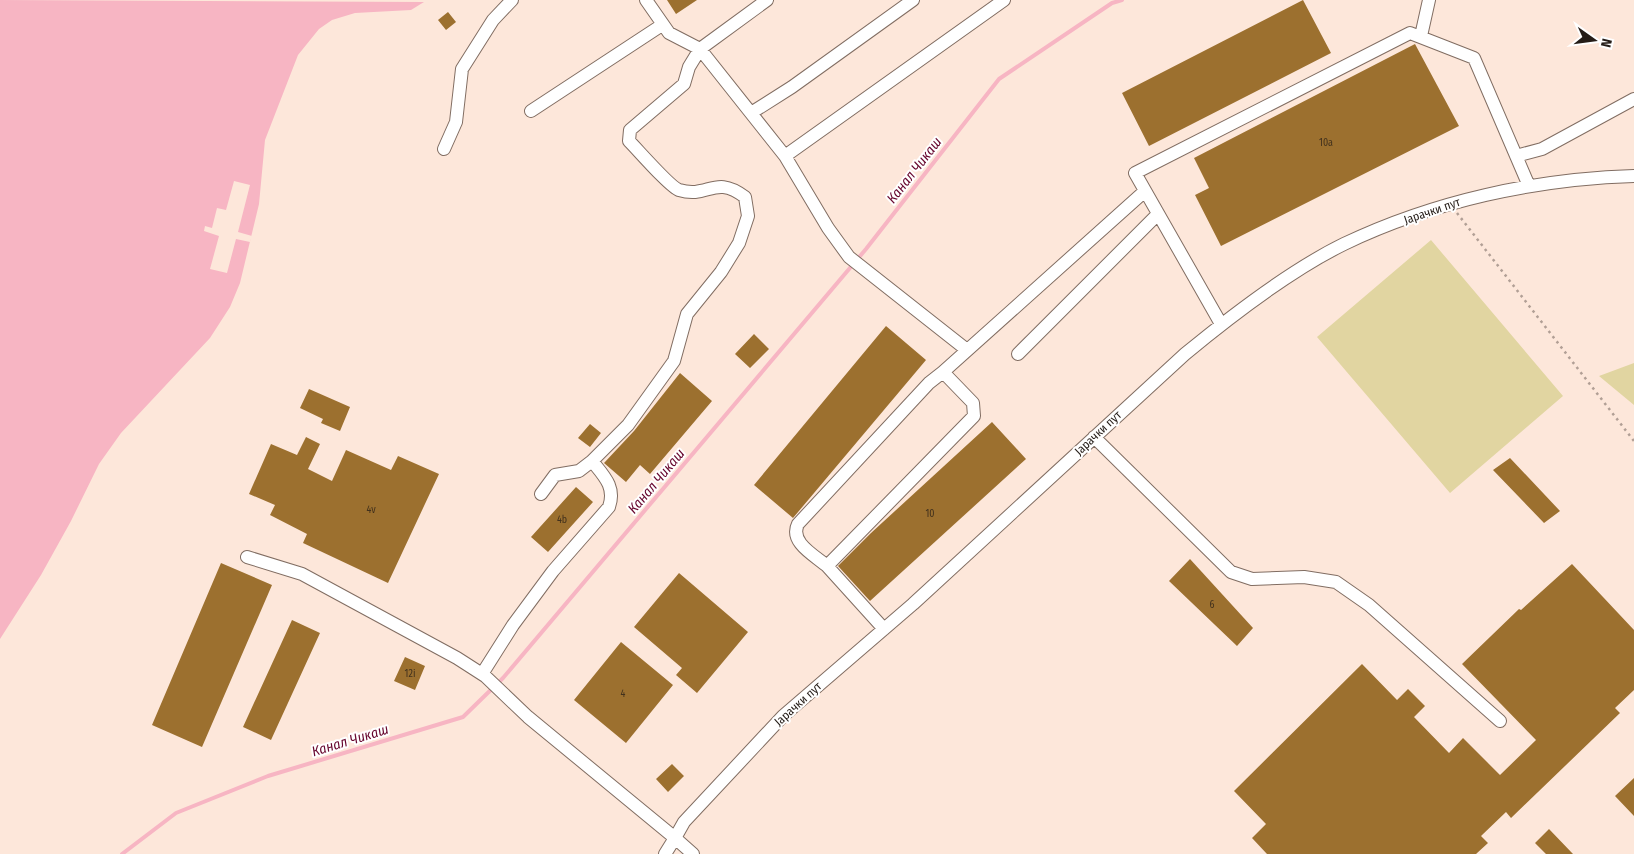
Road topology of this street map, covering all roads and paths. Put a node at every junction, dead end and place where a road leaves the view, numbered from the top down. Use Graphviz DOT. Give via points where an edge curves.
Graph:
graph roads {
  1 [pos="512,0"];
  2 [pos="646,0"];
  3 [pos="767,0"];
  4 [pos="914,0"];
  5 [pos="1004,0"];
  6 [pos="1429,0"];
  7 [pos="662,25"];
  8 [pos="1421,36"];
  9 [pos="700,48"];
  10 [pos="1634,99"];
  11 [pos="531,110"];
  12 [pos="751,113"];
  13 [pos="444,149"];
  14 [pos="785,156"];
  15 [pos="1516,156"];
  16 [pos="1634,176"];
  17 [pos="1529,186"];
  18 [pos="1145,191"];
  19 [pos="1450,204"];
  20 [pos="1158,214"];
  21 [pos="1221,324"];
  22 [pos="967,350"];
  23 [pos="1018,354"];
  24 [pos="942,372"];
  25 [pos="1094,437"];
  26 [pos="1634,441"];
  27 [pos="592,460"];
  28 [pos="541,494"];
  29 [pos="247,557"];
  30 [pos="827,566"];
  31 [pos="884,628"];
  32 [pos="483,675"];
  33 [pos="1500,721"];
  34 [pos="675,838"];
  35 [pos="665,854"];
  36 [pos="693,854"];
  1 -- 13 [label="street" via="493,20 462,70 456,122"];
  2 -- 7 [label="street"];
  3 -- 9 [label="street"];
  4 -- 12 [label="street"];
  5 -- 14 [label="street"];
  6 -- 8 [label="street"];
  7 -- 9 [label="street" via="669,33"];
  7 -- 11 [label="street"];
  8 -- 15 [label="street" via="1474,58"];
  8 -- 18 [label="street" via="1410,33 1135,173"];
  9 -- 12 [label="street"];
  9 -- 27 [label="street" via="684,84 630,130 629,141 676,189 696,193 721,186 734,189 745,197 748,216 739,243 721,272 687,314 674,361 628,426"];
  10 -- 15 [label="street" via="1542,149"];
  12 -- 14 [label="street"];
  14 -- 22 [label="street" via="849,257"];
  15 -- 17 [label="street"];
  16 -- 17 [label="street, Јарачки пут"];
  17 -- 19 [label="street, Јарачки пут"];
  18 -- 20 [label="street"];
  18 -- 22 [label="street"];
  19 -- 21 [label="street, Јарачки пут" via="1344,244"];
  19 -- 26 [label="path"];
  20 -- 21 [label="street"];
  20 -- 23 [label="street"];
  21 -- 25 [label="street, Јарачки пут"];
  22 -- 24 [label="street"];
  24 -- 30 [label="street" via="798,524 794,532 796,539"];
  24 -- 30 [label="street" via="973,403 974,416"];
  25 -- 31 [label="street, Јарачки пут"];
  25 -- 33 [label="street" via="1231,572 1252,579 1304,577 1336,582 1369,605"];
  27 -- 28 [label="street" via="579,471 555,475"];
  27 -- 32 [label="street" via="610,483 613,497 609,507 553,571 513,625"];
  29 -- 32 [label="street" via="302,574"];
  30 -- 31 [label="street"];
  31 -- 34 [label="street, Јарачки пут" via="783,716 684,822"];
  32 -- 34 [label="street" via="528,717"];
  34 -- 35 [label="street, Јарачки пут"];
  34 -- 36 [label="street"];
}
